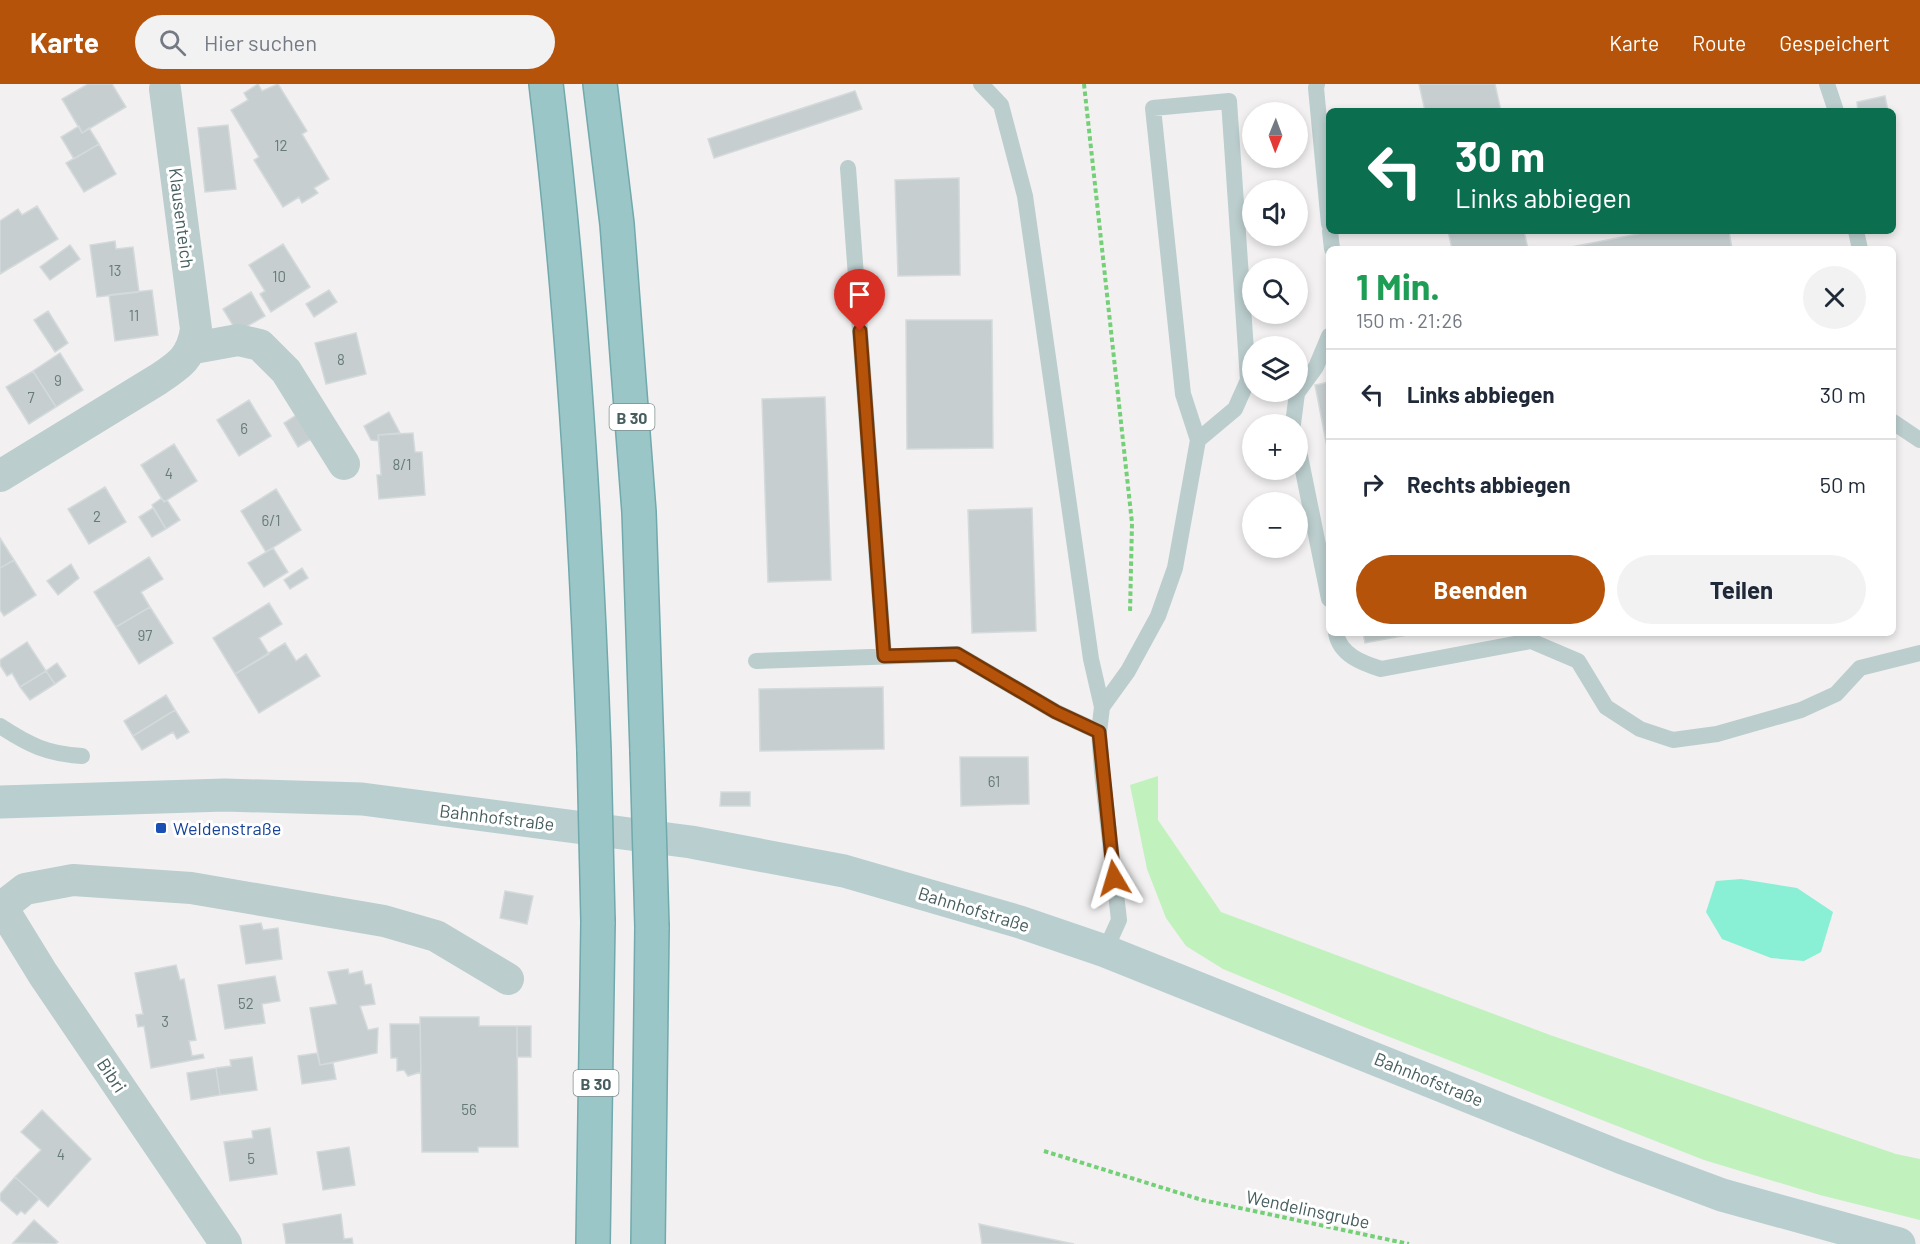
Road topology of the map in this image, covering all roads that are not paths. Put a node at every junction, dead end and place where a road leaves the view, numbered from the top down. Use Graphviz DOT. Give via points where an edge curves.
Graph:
graph roads {
  1 [pos="546,84"];
  2 [pos="600,84"];
  3 [pos="981,84"];
  4 [pos="1317,84"];
  5 [pos="1827,84"];
  6 [pos="165,89"];
  7 [pos="1835,108"];
  8 [pos="848,168"];
  9 [pos="1326,193"];
  10 [pos="1326,343"];
  11 [pos="194,348"];
  12 [pos="1295,414"];
  13 [pos="1896,424"];
  14 [pos="1198,440"];
  15 [pos="1920,440"];
  16 [pos="344,464"];
  17 [pos="0,476"];
  18 [pos="1305,480"];
  19 [pos="1326,584"];
  20 [pos="1337,636"];
  21 [pos="1920,652"];
  22 [pos="884,656"];
  23 [pos="756,661"];
  24 [pos="1102,707"];
  25 [pos="0,726"];
  26 [pos="1099,732"];
  27 [pos="82,756"];
  28 [pos="0,802"];
  29 [pos="1,906"];
  30 [pos="1105,951"];
  31 [pos="508,979"];
  32 [pos="226,1244"];
  33 [pos="592,1244"];
  34 [pos="648,1244"];
  35 [pos="1899,1244"];
  1 -- 33 [label="highway, B 30, bridge" via="563,226 586,522 598,922"];
  2 -- 34 [label="highway, B 30, bridge" via="617,224 639,512 652,927"];
  3 -- 24 [label="lane" via="1001,105 1025,196 1091,659"];
  4 -- 9 [label="lane"];
  5 -- 7 [label="lane"];
  6 -- 11 [label="street, Klausenteich" via="196,329"];
  8 -- 22 [label="lane"];
  10 -- 12 [label="lane" via="1298,393"];
  11 -- 16 [label="street" via="238,340 260,345 286,371"];
  11 -- 17 [label="street" via="178,366 157,380"];
  13 -- 15 [label="lane"];
  14 -- 14 [label="lane" via="1235,409 1248,380 1229,101 1153,108 1184,394"];
  14 -- 24 [label="lane" via="1175,568 1158,616 1128,671"];
  18 -- 19 [label="lane"];
  20 -- 21 [label="lane" via="1358,662 1381,669 1532,641 1578,661 1606,707 1640,729 1673,740 1717,734 1801,710 1836,694 1860,668"];
  22 -- 23 [label="lane"];
  22 -- 26 [label="lane" via="957,654 1056,712"];
  24 -- 26 [label="lane"];
  25 -- 27 [label="lane" via="28,744 56,754"];
  26 -- 30 [label="lane" via="1119,920"];
  28 -- 30 [label="main road, Bahnhofstraße" via="225,795 362,799 691,842 844,871"];
  29 -- 31 [label="street" via="25,889 73,880 191,888 384,921 436,936"];
  29 -- 32 [label="street, Bibri"];
  30 -- 35 [label="main road, Bahnhofstraße" via="1620,1157 1722,1194"];
}
